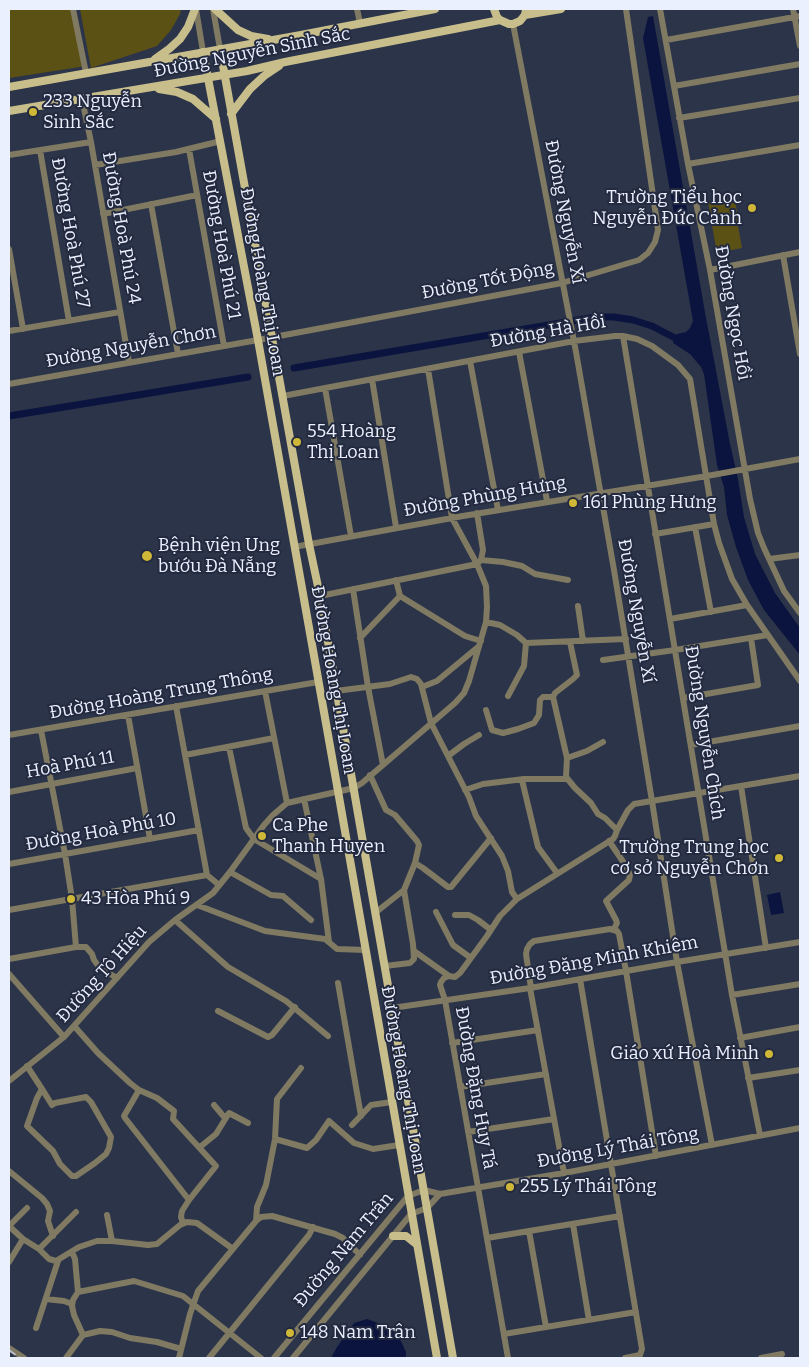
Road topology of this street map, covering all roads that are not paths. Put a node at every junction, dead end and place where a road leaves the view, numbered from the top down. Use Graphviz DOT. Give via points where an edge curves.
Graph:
graph roads {
  1 [pos="73,9"];
  2 [pos="196,9"];
  3 [pos="214,9"];
  4 [pos="357,9"];
  5 [pos="435,9"];
  6 [pos="494,9"];
  7 [pos="561,9"];
  8 [pos="626,9"];
  9 [pos="660,9"];
  10 [pos="793,9"];
  11 [pos="526,12"];
  12 [pos="798,17"];
  13 [pos="500,20"];
  14 [pos="360,23"];
  15 [pos="513,24"];
  16 [pos="274,40"];
  17 [pos="666,40"];
  18 [pos="800,46"];
  19 [pos="220,49"];
  20 [pos="203,52"];
  21 [pos="152,61"];
  22 [pos="285,62"];
  23 [pos="800,64"];
  24 [pos="86,73"];
  25 [pos="225,76"];
  26 [pos="208,78"];
  27 [pos="674,86"];
  28 [pos="9,87"];
  29 [pos="153,87"];
  30 [pos="800,98"];
  31 [pos="82,99"];
  32 [pos="9,112"];
  33 [pos="231,114"];
  34 [pos="679,118"];
  35 [pos="217,120"];
  36 [pos="221,141"];
  37 [pos="91,142"];
  38 [pos="800,145"];
  39 [pos="189,148"];
  40 [pos="40,150"];
  41 [pos="9,155"];
  42 [pos="688,164"];
  43 [pos="95,165"];
  44 [pos="197,195"];
  45 [pos="151,204"];
  46 [pos="103,214"];
  47 [pos="9,249"];
  48 [pos="800,252"];
  49 [pos="783,256"];
  50 [pos="710,270"];
  51 [pos="562,283"];
  52 [pos="120,312"];
  53 [pos="69,321"];
  54 [pos="23,328"];
  55 [pos="9,331"];
  56 [pos="622,336"];
  57 [pos="273,338"];
  58 [pos="258,340"];
  59 [pos="574,341"];
  60 [pos="224,346"];
  61 [pos="519,352"];
  62 [pos="178,354"];
  63 [pos="800,354"];
  64 [pos="470,361"];
  65 [pos="128,362"];
  66 [pos="428,369"];
  67 [pos="372,379"];
  68 [pos="9,384"];
  69 [pos="325,388"];
  70 [pos="283,396"];
  71 [pos="800,459"];
  72 [pos="741,470"];
  73 [pos="706,476"];
  74 [pos="647,486"];
  75 [pos="600,493"];
  76 [pos="547,501"];
  77 [pos="498,510"];
  78 [pos="477,513"];
  79 [pos="452,518"];
  80 [pos="714,524"];
  81 [pos="396,527"];
  82 [pos="695,527"];
  83 [pos="655,534"];
  84 [pos="351,536"];
  85 [pos="309,544"];
  86 [pos="294,546"];
  87 [pos="800,555"];
  88 [pos="769,559"];
  89 [pos="479,562"];
  90 [pos="396,580"];
  91 [pos="568,580"];
  92 [pos="353,589"];
  93 [pos="320,596"];
  94 [pos="400,596"];
  95 [pos="747,605"];
  96 [pos="578,606"];
  97 [pos="711,612"];
  98 [pos="800,613"];
  99 [pos="670,619"];
  100 [pos="486,622"];
  101 [pos="768,636"];
  102 [pos="360,638"];
  103 [pos="751,638"];
  104 [pos="626,639"];
  105 [pos="583,641"];
  106 [pos="570,642"];
  107 [pos="526,643"];
  108 [pos="480,644"];
  109 [pos="675,650"];
  110 [pos="628,657"];
  111 [pos="603,660"];
  112 [pos="800,680"];
  113 [pos="318,682"];
  114 [pos="368,687"];
  115 [pos="422,687"];
  116 [pos="265,691"];
  117 [pos="336,691"];
  118 [pos="508,696"];
  119 [pos="553,697"];
  120 [pos="683,698"];
  121 [pos="176,706"];
  122 [pos="486,710"];
  123 [pos="128,715"];
  124 [pos="431,724"];
  125 [pos="800,726"];
  126 [pos="41,730"];
  127 [pos="9,735"];
  128 [pos="480,735"];
  129 [pos="274,738"];
  130 [pos="603,742"];
  131 [pos="690,745"];
  132 [pos="229,747"];
  133 [pos="185,755"];
  134 [pos="448,756"];
  135 [pos="567,758"];
  136 [pos="383,764"];
  137 [pos="137,768"];
  138 [pos="370,776"];
  139 [pos="800,776"];
  140 [pos="566,778"];
  141 [pos="522,780"];
  142 [pos="51,784"];
  143 [pos="741,786"];
  144 [pos="354,788"];
  145 [pos="466,790"];
  146 [pos="338,791"];
  147 [pos="9,792"];
  148 [pos="699,793"];
  149 [pos="304,799"];
  150 [pos="652,801"];
  151 [pos="287,803"];
  152 [pos="199,830"];
  153 [pos="617,830"];
  154 [pos="491,838"];
  155 [pos="150,839"];
  156 [pos="254,839"];
  157 [pos="609,841"];
  158 [pos="65,854"];
  159 [pos="415,863"];
  160 [pos="9,864"];
  161 [pos="230,872"];
  162 [pos="557,873"];
  163 [pos="207,875"];
  164 [pos="321,879"];
  165 [pos="219,885"];
  166 [pos="404,890"];
  167 [pos="72,899"];
  168 [pos="517,899"];
  169 [pos="197,905"];
  170 [pos="9,910"];
  171 [pos="436,912"];
  172 [pos="375,913"];
  173 [pos="455,915"];
  174 [pos="175,920"];
  175 [pos="312,920"];
  176 [pos="491,930"];
  177 [pos="614,930"];
  178 [pos="329,942"];
  179 [pos="800,942"];
  180 [pos="76,947"];
  181 [pos="766,948"];
  182 [pos="365,950"];
  183 [pos="414,951"];
  184 [pos="725,954"];
  185 [pos="471,958"];
  186 [pos="9,959"];
  187 [pos="677,962"];
  188 [pos="385,966"];
  189 [pos="626,971"];
  190 [pos="9,974"];
  191 [pos="449,976"];
  192 [pos="117,978"];
  193 [pos="580,979"];
  194 [pos="338,983"];
  195 [pos="800,984"];
  196 [pos="530,988"];
  197 [pos="732,995"];
  198 [pos="445,1000"];
  199 [pos="295,1007"];
  200 [pos="392,1008"];
  201 [pos="218,1011"];
  202 [pos="74,1027"];
  203 [pos="800,1027"];
  204 [pos="538,1030"];
  205 [pos="328,1036"];
  206 [pos="64,1037"];
  207 [pos="740,1038"];
  208 [pos="452,1043"];
  209 [pos="27,1066"];
  210 [pos="301,1068"];
  211 [pos="800,1070"];
  212 [pos="546,1074"];
  213 [pos="748,1078"];
  214 [pos="9,1081"];
  215 [pos="460,1088"];
  216 [pos="42,1089"];
  217 [pos="139,1090"];
  218 [pos="392,1102"];
  219 [pos="214,1104"];
  220 [pos="361,1116"];
  221 [pos="226,1118"];
  222 [pos="554,1119"];
  223 [pos="248,1123"];
  224 [pos="352,1125"];
  225 [pos="800,1128"];
  226 [pos="468,1132"];
  227 [pos="760,1135"];
  228 [pos="275,1139"];
  229 [pos="399,1145"];
  230 [pos="712,1145"];
  231 [pos="200,1147"];
  232 [pos="656,1156"];
  233 [pos="611,1164"];
  234 [pos="9,1171"];
  235 [pos="564,1173"];
  236 [pos="478,1188"];
  237 [pos="424,1190"];
  238 [pos="440,1194"];
  239 [pos="408,1196"];
  240 [pos="189,1200"];
  241 [pos="27,1208"];
  242 [pos="427,1208"];
  243 [pos="76,1212"];
  244 [pos="411,1214"];
  245 [pos="107,1215"];
  246 [pos="620,1216"];
  247 [pos="256,1221"];
  248 [pos="183,1223"];
  249 [pos="573,1224"];
  250 [pos="9,1226"];
  251 [pos="312,1227"];
  252 [pos="529,1231"];
  253 [pos="52,1236"];
  254 [pos="393,1236"];
  255 [pos="487,1238"];
  256 [pos="23,1239"];
  257 [pos="112,1241"];
  258 [pos="416,1245"];
  259 [pos="39,1249"];
  260 [pos="233,1249"];
  261 [pos="72,1252"];
  262 [pos="360,1255"];
  263 [pos="58,1261"];
  264 [pos="9,1262"];
  265 [pos="78,1292"];
  266 [pos="46,1298"];
  267 [pos="193,1303"];
  268 [pos="72,1304"];
  269 [pos="636,1312"];
  270 [pos="589,1320"];
  271 [pos="546,1327"];
  272 [pos="36,1328"];
  273 [pos="229,1333"];
  274 [pos="504,1334"];
  275 [pos="83,1335"];
  276 [pos="9,1348"];
  277 [pos="181,1349"];
  278 [pos="782,1354"];
  279 [pos="24,1358"];
  280 [pos="66,1358"];
  281 [pos="179,1358"];
  282 [pos="209,1358"];
  283 [pos="261,1358"];
  284 [pos="274,1358"];
  285 [pos="293,1358"];
  286 [pos="437,1358"];
  287 [pos="453,1358"];
  288 [pos="508,1358"];
  289 [pos="624,1358"];
  290 [pos="761,1358"];
  1 -- 24 [label="street"];
  2 -- 20 [label="street, Đường Hoàng Thị Loan"];
  2 -- 21 [label="main road" via="180,39"];
  3 -- 16 [label="main road" via="238,30"];
  3 -- 19 [label="street, Đường Hoàng Thị Loan"];
  4 -- 14 [label="street"];
  5 -- 14 [label="main road, Đường Nguyễn Sinh Sắc"];
  6 -- 13 [label="main road"];
  7 -- 11 [label="main road"];
  8 -- 51 [label="street, Đường Tốt Động" via="658,230 655,242 639,260"];
  9 -- 17 [label="street, Đường Ngọc Hồi"];
  10 -- 12 [label="street"];
  11 -- 15 [label="main road"];
  12 -- 17 [label="street"];
  12 -- 18 [label="street"];
  13 -- 15 [label="main road"];
  13 -- 22 [label="main road, Đường Nguyễn Sinh Sắc"];
  14 -- 16 [label="main road, Đường Nguyễn Sinh Sắc"];
  15 -- 51 [label="street, Đường Nguyễn Xí"];
  16 -- 19 [label="main road, Đường Nguyễn Sinh Sắc"];
  17 -- 27 [label="street, Đường Ngọc Hồi"];
  19 -- 20 [label="main road, Đường Nguyễn Sinh Sắc"];
  19 -- 25 [label="main road, Đường Hoàng Thị Loan"];
  20 -- 21 [label="main road, Đường Nguyễn Sinh Sắc"];
  20 -- 26 [label="main road, Đường Hoàng Thị Loan"];
  21 -- 24 [label="main road, Đường Nguyễn Sinh Sắc"];
  22 -- 25 [label="main road, Đường Nguyễn Sinh Sắc"];
  22 -- 33 [label="main road" via="250,88"];
  23 -- 27 [label="street"];
  24 -- 28 [label="main road, Đường Nguyễn Sinh Sắc"];
  25 -- 26 [label="main road, Đường Nguyễn Sinh Sắc"];
  25 -- 33 [label="main road, Đường Hoàng Thị Loan"];
  26 -- 29 [label="main road, Đường Nguyễn Sinh Sắc"];
  26 -- 35 [label="main road, Đường Hoàng Thị Loan"];
  27 -- 34 [label="street, Đường Ngọc Hồi"];
  29 -- 31 [label="main road, Đường Nguyễn Sinh Sắc"];
  29 -- 35 [label="main road" via="194,99"];
  30 -- 34 [label="street"];
  31 -- 32 [label="main road, Đường Nguyễn Sinh Sắc"];
  31 -- 37 [label="street, Đường Hoà Phú 24"];
  33 -- 57 [label="main road, Đường Hoàng Thị Loan"];
  34 -- 42 [label="street, Đường Ngọc Hồi"];
  35 -- 36 [label="main road, Đường Hoàng Thị Loan"];
  36 -- 39 [label="street"];
  36 -- 58 [label="main road, Đường Hoàng Thị Loan"];
  37 -- 40 [label="street"];
  37 -- 43 [label="street, Đường Hoà Phú 24"];
  38 -- 42 [label="street"];
  39 -- 43 [label="street"];
  39 -- 44 [label="street, Đường Hoà Phú 21"];
  40 -- 41 [label="street"];
  40 -- 53 [label="street, Đường Hoà Phú 27"];
  42 -- 50 [label="street, Đường Ngọc Hồi"];
  43 -- 46 [label="street, Đường Hoà Phú 24"];
  44 -- 45 [label="street"];
  44 -- 60 [label="street, Đường Hoà Phú 21"];
  45 -- 46 [label="street"];
  45 -- 62 [label="street"];
  46 -- 52 [label="street, Đường Hoà Phú 24"];
  47 -- 54 [label="street"];
  48 -- 49 [label="street"];
  49 -- 50 [label="street"];
  49 -- 63 [label="street"];
  50 -- 72 [label="street, Đường Ngọc Hồi"];
  51 -- 57 [label="street, Đường Tốt Động"];
  51 -- 59 [label="street, Đường Nguyễn Xí"];
  52 -- 53 [label="street"];
  52 -- 65 [label="street, Đường Hoà Phú 24"];
  53 -- 54 [label="street"];
  54 -- 55 [label="street"];
  56 -- 59 [label="street, Đường Hà Hồi"];
  56 -- 73 [label="street, Đường Hà Hồi" via="652,346 678,365 690,379"];
  56 -- 74 [label="street, Đường Nguyễn Chích"];
  57 -- 58 [label="street, Đường Nguyễn Chơn"];
  57 -- 70 [label="main road, Đường Hoàng Thị Loan"];
  58 -- 60 [label="street, Đường Nguyễn Chơn"];
  58 -- 86 [label="main road, Đường Hoàng Thị Loan"];
  59 -- 61 [label="street, Đường Hà Hồi"];
  59 -- 75 [label="street, Đường Nguyễn Xí"];
  60 -- 62 [label="street, Đường Nguyễn Chơn"];
  61 -- 64 [label="street, Đường Hà Hồi"];
  61 -- 76 [label="street"];
  62 -- 65 [label="street, Đường Nguyễn Chơn"];
  64 -- 66 [label="street, Đường Hà Hồi"];
  64 -- 77 [label="street"];
  65 -- 68 [label="street, Đường Nguyễn Chơn"];
  66 -- 67 [label="street, Đường Hà Hồi"];
  66 -- 79 [label="street"];
  67 -- 69 [label="street, Đường Hà Hồi"];
  67 -- 81 [label="street"];
  69 -- 70 [label="street, Đường Hà Hồi"];
  69 -- 84 [label="street"];
  70 -- 85 [label="main road, Đường Hoàng Thị Loan"];
  71 -- 72 [label="street, Đường Phùng Hưng"];
  72 -- 73 [label="street, Đường Phùng Hưng"];
  72 -- 88 [label="street, Đường Ngọc Hồi" via="758,533"];
  73 -- 74 [label="street, Đường Phùng Hưng"];
  73 -- 80 [label="street, Đường Hà Hồi"];
  74 -- 75 [label="street, Đường Phùng Hưng"];
  74 -- 83 [label="street, Đường Nguyễn Chích"];
  75 -- 76 [label="street, Đường Phùng Hưng"];
  75 -- 104 [label="street, Đường Nguyễn Xí"];
  76 -- 77 [label="street, Đường Phùng Hưng"];
  77 -- 78 [label="street, Đường Phùng Hưng"];
  78 -- 79 [label="street, Đường Phùng Hưng"];
  78 -- 89 [label="street" via="483,550"];
  79 -- 81 [label="street, Đường Phùng Hưng"];
  79 -- 89 [label="street"];
  80 -- 82 [label="street"];
  80 -- 95 [label="street, Đường Hà Hồi" via="732,579"];
  81 -- 84 [label="street, Đường Phùng Hưng"];
  82 -- 83 [label="street"];
  82 -- 97 [label="street"];
  83 -- 99 [label="street, Đường Nguyễn Chích"];
  84 -- 85 [label="street, Đường Phùng Hưng"];
  85 -- 86 [label="street, Đường Phùng Hưng"];
  85 -- 93 [label="main road, Đường Hoàng Thị Loan"];
  86 -- 113 [label="main road, Đường Hoàng Thị Loan"];
  87 -- 88 [label="street"];
  88 -- 98 [label="street, Đường Ngọc Hồi" via="784,591"];
  89 -- 90 [label="street"];
  89 -- 91 [label="street" via="504,562 522,566 535,574"];
  89 -- 100 [label="street" via="486,586"];
  90 -- 92 [label="street"];
  90 -- 94 [label="street"];
  92 -- 93 [label="street"];
  92 -- 102 [label="street"];
  93 -- 117 [label="main road, Đường Hoàng Thị Loan"];
  94 -- 102 [label="street"];
  94 -- 108 [label="street"];
  95 -- 97 [label="street"];
  95 -- 101 [label="street, Đường Hà Hồi"];
  96 -- 105 [label="street"];
  97 -- 99 [label="street"];
  99 -- 109 [label="street, Đường Nguyễn Chích"];
  100 -- 107 [label="street" via="500,625"];
  100 -- 108 [label="street"];
  101 -- 103 [label="street"];
  101 -- 112 [label="street, Đường Hà Hồi"];
  102 -- 114 [label="street"];
  103 -- 109 [label="street"];
  103 -- 120 [label="street" via="758,686"];
  104 -- 105 [label="street"];
  104 -- 110 [label="street, Đường Nguyễn Xí"];
  105 -- 106 [label="street"];
  106 -- 107 [label="street"];
  106 -- 119 [label="street" via="577,675"];
  107 -- 118 [label="street" via="524,666"];
  108 -- 115 [label="street" via="437,682"];
  108 -- 124 [label="street" via="464,693"];
  109 -- 110 [label="street"];
  109 -- 120 [label="street, Đường Nguyễn Chích"];
  110 -- 111 [label="street"];
  110 -- 150 [label="street, Đường Nguyễn Xí"];
  113 -- 116 [label="street, Đường Hoàng Trung Thông"];
  113 -- 146 [label="main road, Đường Hoàng Thị Loan"];
  114 -- 115 [label="street" via="412,677"];
  114 -- 117 [label="street"];
  114 -- 136 [label="street"];
  115 -- 124 [label="street"];
  116 -- 121 [label="street, Đường Hoàng Trung Thông"];
  116 -- 129 [label="street"];
  117 -- 144 [label="main road, Đường Hoàng Thị Loan"];
  119 -- 122 [label="street" via="540,700 539,716 534,723 502,733 492,730"];
  119 -- 135 [label="street"];
  120 -- 131 [label="street, Đường Nguyễn Chích"];
  121 -- 123 [label="street, Đường Hoàng Trung Thông"];
  121 -- 133 [label="street"];
  123 -- 126 [label="street, Đường Hoàng Trung Thông"];
  123 -- 137 [label="street"];
  124 -- 134 [label="street"];
  124 -- 136 [label="street"];
  125 -- 131 [label="street"];
  126 -- 127 [label="street, Đường Hoàng Trung Thông"];
  126 -- 142 [label="street"];
  128 -- 134 [label="street"];
  129 -- 132 [label="street"];
  129 -- 151 [label="street"];
  130 -- 135 [label="street"];
  131 -- 148 [label="street, Đường Nguyễn Chích"];
  132 -- 133 [label="street"];
  132 -- 156 [label="street" via="246,828"];
  133 -- 152 [label="street"];
  134 -- 145 [label="street"];
  135 -- 140 [label="street"];
  136 -- 138 [label="street"];
  137 -- 142 [label="street, Hoà Phú 11"];
  137 -- 155 [label="street"];
  138 -- 144 [label="street"];
  138 -- 159 [label="street" via="386,810 395,815 417,841 419,849"];
  139 -- 143 [label="street"];
  140 -- 141 [label="street"];
  140 -- 153 [label="street"];
  141 -- 145 [label="street" via="483,784"];
  141 -- 162 [label="street" via="538,847"];
  142 -- 147 [label="street, Hoà Phú 11"];
  142 -- 158 [label="street"];
  143 -- 148 [label="street"];
  143 -- 181 [label="street"];
  144 -- 146 [label="street"];
  144 -- 172 [label="main road, Đường Hoàng Thị Loan"];
  145 -- 154 [label="street" via="476,816"];
  146 -- 149 [label="street"];
  146 -- 182 [label="main road, Đường Hoàng Thị Loan"];
  148 -- 150 [label="street"];
  148 -- 184 [label="street, Đường Nguyễn Chích"];
  149 -- 151 [label="street"];
  149 -- 164 [label="street"];
  150 -- 153 [label="street" via="631,806"];
  150 -- 187 [label="street, Đường Nguyễn Xí"];
  151 -- 156 [label="street, Đường Tô Hiệu"];
  152 -- 155 [label="street, Đường Hoà Phú 10"];
  152 -- 163 [label="street"];
  153 -- 157 [label="street"];
  154 -- 159 [label="street" via="451,888"];
  154 -- 168 [label="street" via="506,864 512,892"];
  155 -- 158 [label="street, Đường Hoà Phú 10"];
  156 -- 161 [label="street, Đường Tô Hiệu"];
  156 -- 164 [label="street"];
  157 -- 162 [label="street"];
  157 -- 177 [label="street" via="630,875 629,880 606,901 617,923"];
  158 -- 160 [label="street, Đường Hoà Phú 10"];
  158 -- 167 [label="street"];
  159 -- 166 [label="street"];
  161 -- 165 [label="street, Đường Tô Hiệu"];
  161 -- 175 [label="street" via="271,895 283,896"];
  162 -- 168 [label="street"];
  163 -- 165 [label="street"];
  163 -- 167 [label="street"];
  164 -- 178 [label="street"];
  165 -- 169 [label="street, Đường Tô Hiệu"];
  166 -- 172 [label="street"];
  166 -- 183 [label="street"];
  167 -- 170 [label="street"];
  167 -- 180 [label="street"];
  168 -- 176 [label="street"];
  169 -- 174 [label="street, Đường Tô Hiệu"];
  169 -- 178 [label="street" via="265,931"];
  171 -- 185 [label="street" via="453,945"];
  172 -- 188 [label="main road, Đường Hoàng Thị Loan"];
  173 -- 176 [label="street" via="468,915"];
  174 -- 192 [label="street, Đường Tô Hiệu" via="149,942"];
  174 -- 199 [label="street" via="228,968"];
  176 -- 185 [label="street"];
  177 -- 189 [label="street" via="619,934"];
  177 -- 196 [label="street" via="530,944 526,954"];
  178 -- 182 [label="street" via="337,949"];
  179 -- 181 [label="street, Đường Đặng Minh Khiêm"];
  180 -- 186 [label="street"];
  180 -- 192 [label="street" via="86,947 100,968"];
  181 -- 184 [label="street, Đường Đặng Minh Khiêm"];
  182 -- 218 [label="main road, Đường Hoàng Thị Loan"];
  183 -- 188 [label="street" via="414,959 410,962"];
  183 -- 191 [label="street"];
  184 -- 187 [label="street, Đường Đặng Minh Khiêm"];
  184 -- 197 [label="street, Đường Nguyễn Chích"];
  185 -- 191 [label="street" via="457,976"];
  187 -- 189 [label="street, Đường Đặng Minh Khiêm"];
  187 -- 230 [label="street, Đường Nguyễn Xí"];
  188 -- 200 [label="main road, Đường Hoàng Thị Loan"];
  189 -- 193 [label="street, Đường Đặng Minh Khiêm"];
  189 -- 232 [label="street"];
  190 -- 206 [label="street"];
  191 -- 198 [label="street, Đường Đặng Huy Tá" via="440,985"];
  192 -- 202 [label="street, Đường Tô Hiệu"];
  193 -- 196 [label="street, Đường Đặng Minh Khiêm"];
  193 -- 233 [label="street"];
  194 -- 220 [label="street"];
  195 -- 197 [label="street"];
  196 -- 198 [label="street, Đường Đặng Minh Khiêm"];
  196 -- 204 [label="street"];
  197 -- 207 [label="street, Đường Nguyễn Chích"];
  198 -- 200 [label="street, Đường Đặng Minh Khiêm"];
  198 -- 208 [label="street, Đường Đặng Huy Tá"];
  199 -- 201 [label="street" via="268,1037"];
  199 -- 205 [label="street"];
  200 -- 237 [label="main road, Đường Hoàng Thị Loan"];
  202 -- 206 [label="street, Đường Tô Hiệu"];
  202 -- 217 [label="street"];
  203 -- 207 [label="street"];
  204 -- 208 [label="street"];
  204 -- 212 [label="street"];
  206 -- 209 [label="street, Đường Tô Hiệu"];
  207 -- 213 [label="street, Đường Nguyễn Chích"];
  208 -- 215 [label="street, Đường Đặng Huy Tá"];
  209 -- 214 [label="street, Đường Tô Hiệu"];
  209 -- 216 [label="street"];
  210 -- 228 [label="street" via="277,1099"];
  211 -- 213 [label="street"];
  212 -- 215 [label="street"];
  212 -- 222 [label="street"];
  213 -- 227 [label="street, Đường Nguyễn Chích"];
  215 -- 226 [label="street, Đường Đặng Huy Tá"];
  216 -- 216 [label="street" via="52,1105 88,1098 111,1137 106,1154 76,1176 60,1164 53,1151 27,1126"];
  217 -- 231 [label="street" via="174,1111 174,1120"];
  217 -- 240 [label="street" via="124,1116"];
  218 -- 220 [label="street" via="371,1105"];
  218 -- 229 [label="main road, Đường Hoàng Thị Loan"];
  219 -- 221 [label="street"];
  220 -- 224 [label="street"];
  221 -- 223 [label="street" via="229,1113"];
  221 -- 231 [label="street" via="216,1134"];
  222 -- 226 [label="street"];
  222 -- 235 [label="street"];
  225 -- 227 [label="street, Đường Lý Thái Tông"];
  226 -- 236 [label="street, Đường Đặng Huy Tá"];
  227 -- 230 [label="street, Đường Lý Thái Tông"];
  228 -- 229 [label="street" via="307,1148 329,1121 354,1143 373,1149"];
  228 -- 247 [label="street"];
  229 -- 239 [label="main road, Đường Hoàng Thị Loan"];
  230 -- 232 [label="street, Đường Lý Thái Tông"];
  231 -- 240 [label="street" via="216,1166"];
  232 -- 233 [label="street, Đường Lý Thái Tông"];
  233 -- 235 [label="street, Đường Lý Thái Tông"];
  233 -- 246 [label="street"];
  234 -- 253 [label="street" via="47,1204"];
  235 -- 236 [label="street, Đường Lý Thái Tông"];
  236 -- 238 [label="street, Đường Lý Thái Tông"];
  236 -- 255 [label="street, Đường Đặng Huy Tá"];
  237 -- 238 [label="street"];
  237 -- 239 [label="street, Đường Nam Trân"];
  237 -- 242 [label="main road, Đường Hoàng Thị Loan"];
  238 -- 242 [label="street, Đường Nam Trân"];
  239 -- 244 [label="main road, Đường Hoàng Thị Loan"];
  239 -- 262 [label="street, Đường Nam Trân"];
  240 -- 248 [label="street" via="181,1214"];
  241 -- 250 [label="street"];
  242 -- 244 [label="street, Đường Nam Trân"];
  242 -- 287 [label="main road, Đường Hoàng Thị Loan"];
  243 -- 253 [label="street"];
  244 -- 254 [label="street, Đường Nam Trân"];
  244 -- 258 [label="main road, Đường Hoàng Thị Loan"];
  245 -- 257 [label="street"];
  246 -- 249 [label="street"];
  246 -- 269 [label="street"];
  247 -- 251 [label="street" via="272,1216"];
  247 -- 260 [label="street"];
  248 -- 257 [label="street" via="156,1245"];
  248 -- 260 [label="street" via="197,1223"];
  249 -- 252 [label="street"];
  249 -- 270 [label="street"];
  250 -- 256 [label="street"];
  251 -- 262 [label="street" via="343,1238"];
  251 -- 273 [label="street" via="309,1236"];
  252 -- 255 [label="street"];
  252 -- 271 [label="street"];
  253 -- 259 [label="street"];
  254 -- 258 [label="main road" via="406,1236"];
  254 -- 285 [label="street, Đường Nam Trân"];
  255 -- 274 [label="street, Đường Đặng Huy Tá"];
  256 -- 259 [label="street"];
  256 -- 264 [label="street"];
  257 -- 261 [label="street" via="91,1243"];
  258 -- 286 [label="main road, Đường Hoàng Thị Loan"];
  259 -- 263 [label="street" via="49,1259"];
  260 -- 267 [label="street" via="198,1291"];
  261 -- 263 [label="street"];
  261 -- 265 [label="street"];
  262 -- 284 [label="street, Đường Nam Trân"];
  263 -- 266 [label="street"];
  265 -- 267 [label="street" via="134,1282 183,1296"];
  265 -- 268 [label="street"];
  266 -- 268 [label="street"];
  266 -- 272 [label="street"];
  267 -- 273 [label="street"];
  267 -- 277 [label="street"];
  268 -- 275 [label="street"];
  269 -- 270 [label="street"];
  269 -- 289 [label="street" via="642,1349 637,1356"];
  270 -- 271 [label="street"];
  271 -- 274 [label="street"];
  273 -- 282 [label="street"];
  273 -- 283 [label="street"];
  274 -- 288 [label="street, Đường Đặng Huy Tá"];
  275 -- 277 [label="street" via="106,1331"];
  275 -- 280 [label="street"];
  276 -- 279 [label="street"];
  277 -- 281 [label="street"];
  278 -- 290 [label="street"];
}
